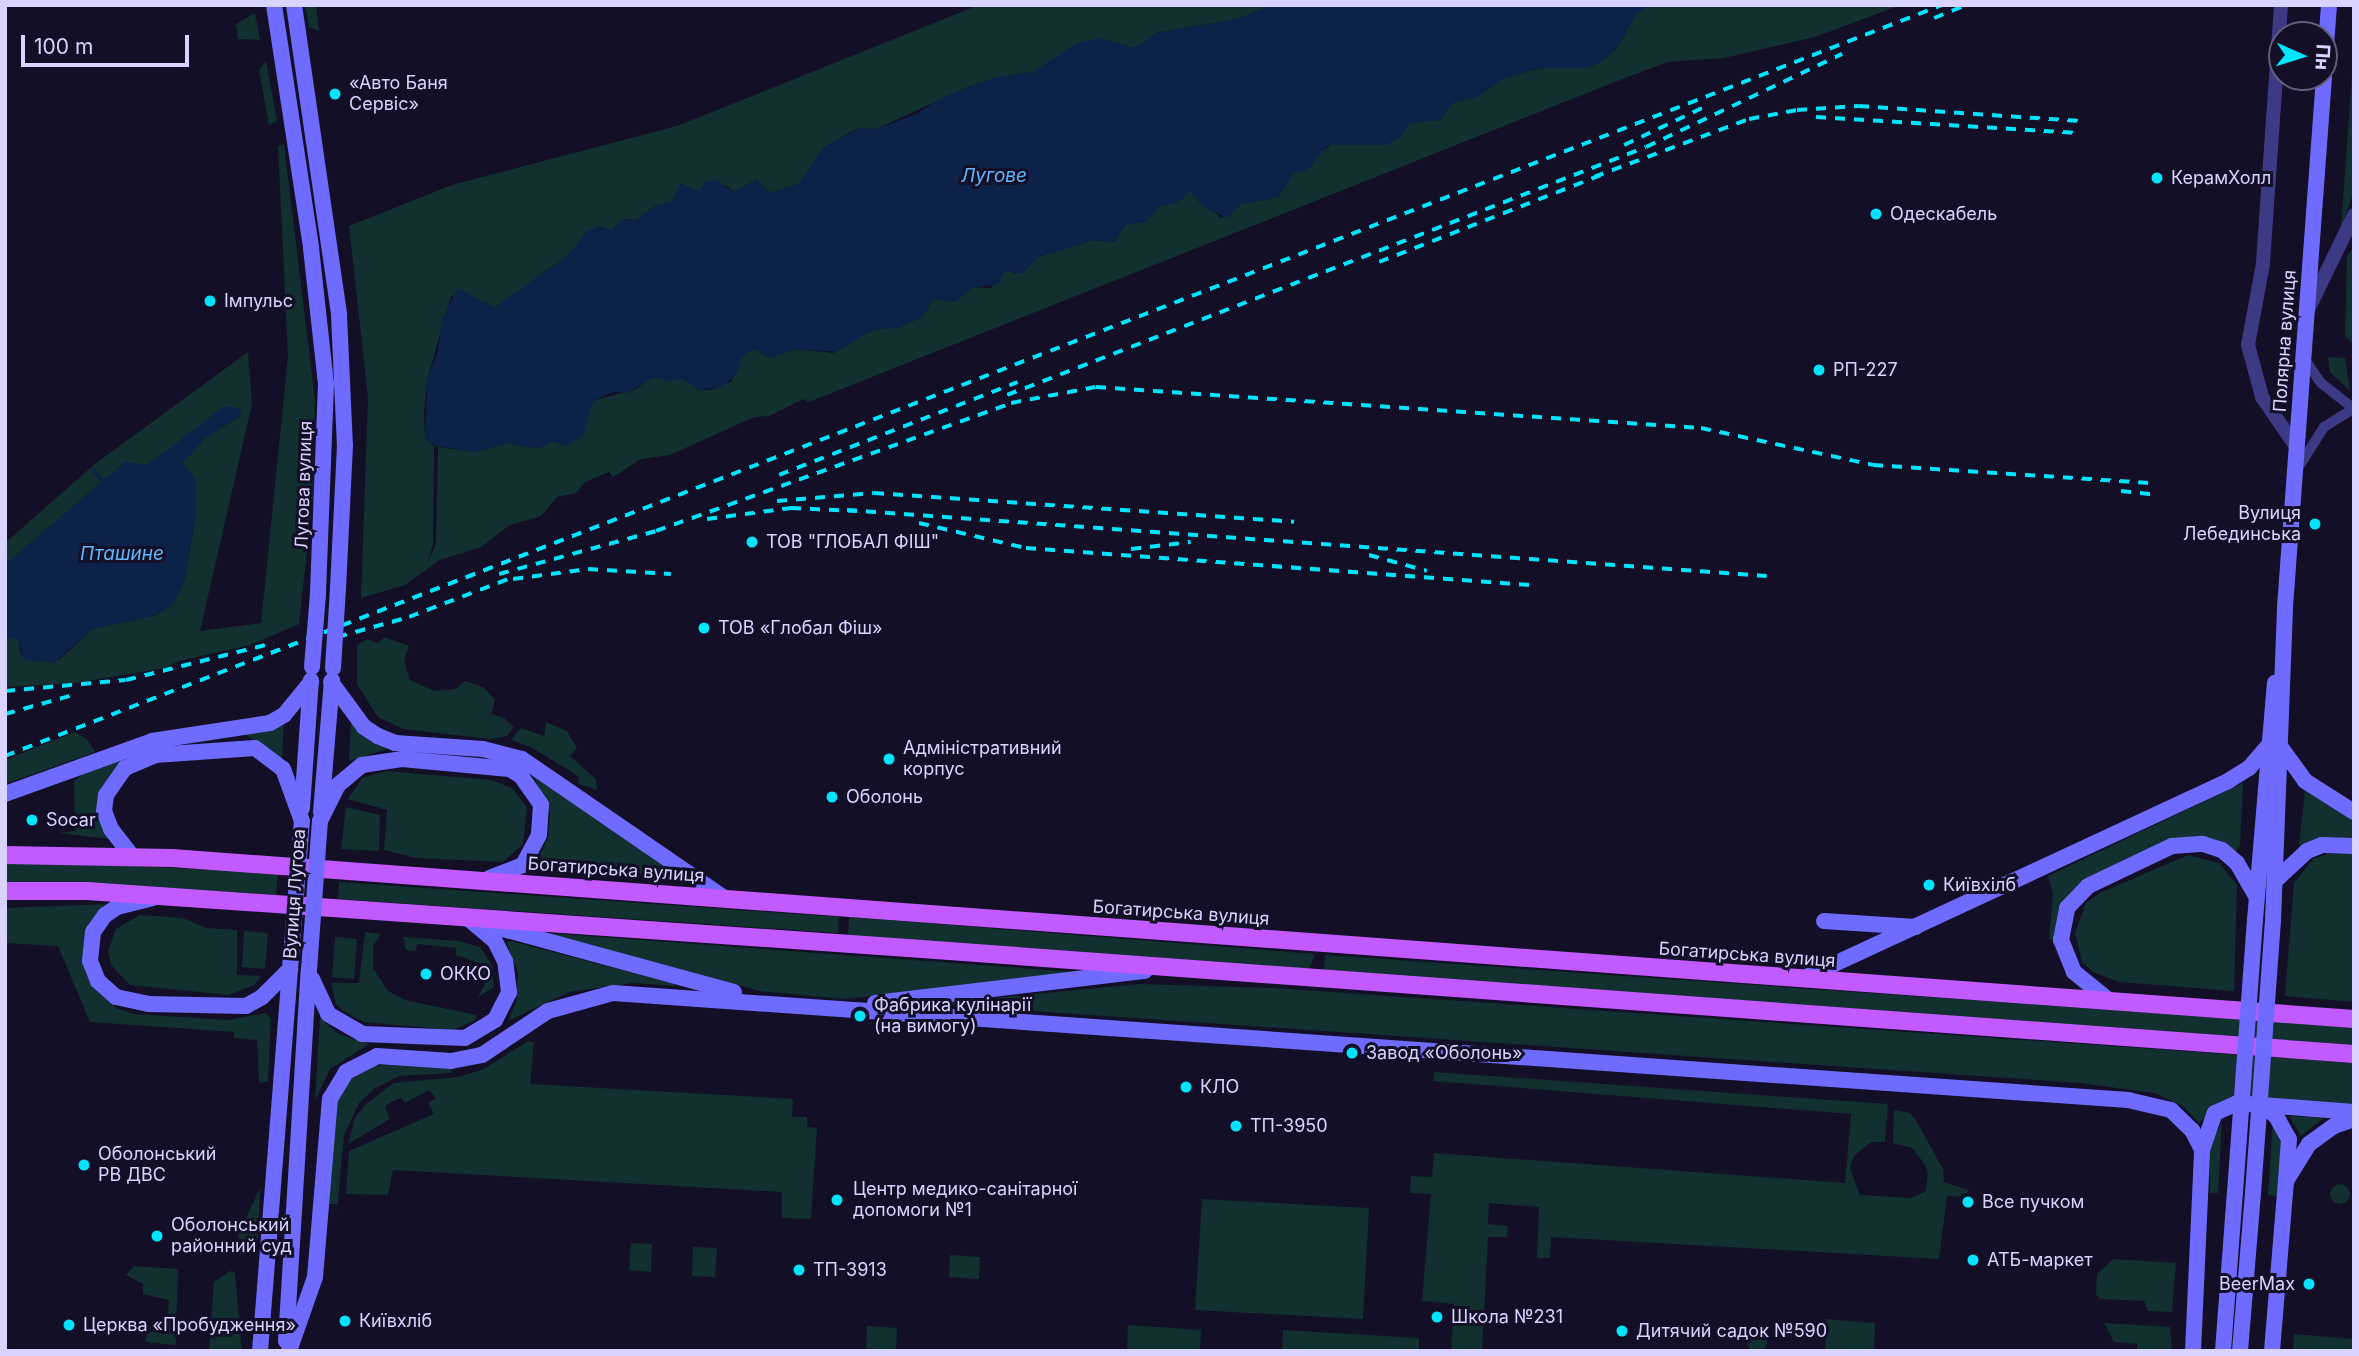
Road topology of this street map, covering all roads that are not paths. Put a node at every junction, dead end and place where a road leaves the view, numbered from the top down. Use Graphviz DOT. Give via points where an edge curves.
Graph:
graph roads {
  1 [pos="274,5"];
  2 [pos="294,5"];
  3 [pos="2281,5"];
  4 [pos="2323,91"];
  5 [pos="2354,215"];
  6 [pos="2307,312"];
  7 [pos="2303,357"];
  8 [pos="2353,408"];
  9 [pos="2297,448"];
  10 [pos="2295,474"];
  11 [pos="312,674"];
  12 [pos="332,675"];
  13 [pos="2275,748"];
  14 [pos="5,794"];
  15 [pos="2354,812"];
  16 [pos="302,821"];
  17 [pos="320,821"];
  18 [pos="2354,846"];
  19 [pos="5,855"];
  20 [pos="132,856"];
  21 [pos="477,880"];
  22 [pos="2276,880"];
  23 [pos="5,891"];
  24 [pos="157,897"];
  25 [pos="2257,897"];
  26 [pos="726,899"];
  27 [pos="469,919"];
  28 [pos="1824,921"];
  29 [pos="1918,927"];
  30 [pos="290,969"];
  31 [pos="1160,969"];
  32 [pos="309,970"];
  33 [pos="1798,981"];
  34 [pos="768,1002"];
  35 [pos="2111,1002"];
  36 [pos="838,1007"];
  37 [pos="2354,1019"];
  38 [pos="2354,1054"];
  39 [pos="2262,1105"];
  40 [pos="2354,1112"];
  41 [pos="2354,1119"];
  42 [pos="2202,1150"];
  43 [pos="2287,1181"];
  44 [pos="260,1351"];
  45 [pos="287,1351"];
  46 [pos="2193,1351"];
  47 [pos="2222,1351"];
  48 [pos="2240,1351"];
  49 [pos="2272,1351"];
  1 -- 11 [label="main road, Лугова вулиця, bridge" via="312,248 326,384"];
  2 -- 12 [label="main road, bridge" via="340,329 345,445"];
  3 -- 9 [label="street" via="2262,275 2248,345 2262,397"];
  4 -- 6 [label="main road, Полярна вулиця"];
  5 -- 6 [label="street"];
  6 -- 7 [label="main road, Полярна вулиця"];
  7 -- 8 [label="street" via="2321,383"];
  7 -- 9 [label="main road, Полярна вулиця"];
  8 -- 10 [label="street" via="2324,427"];
  9 -- 10 [label="main road, Полярна вулиця"];
  10 -- 13 [label="main road, Полярна вулиця"];
  11 -- 14 [label="main road" via="284,715 270,723 152,741"];
  11 -- 16 [label="main road, Лугова вулиця"];
  12 -- 17 [label="main road"];
  12 -- 26 [label="main road" via="365,727 378,736 395,743 483,749 522,759"];
  13 -- 15 [label="main road" via="2305,781"];
  13 -- 22 [label="main road, Полярна вулиця"];
  13 -- 25 [label="main road, Полярна вулиця"];
  13 -- 29 [label="main road" via="2228,781"];
  16 -- 20 [label="main road" via="283,769 255,748 155,755 125,768 106,794 104,811 111,829"];
  16 -- 30 [label="main road, Лугова вулиця, bridge"];
  17 -- 21 [label="main road" via="338,785 362,765 402,759 510,769 521,776 541,805 539,835 523,865 503,876"];
  17 -- 32 [label="main road, Вулиця Лугова, bridge"];
  18 -- 22 [label="main road" via="2315,848 2292,861"];
  19 -- 20 [label="main road, Богатирська вулиця"];
  20 -- 21 [label="main road, Богатирська вулиця"];
  21 -- 26 [label="main road, Богатирська вулиця"];
  22 -- 48 [label="main road, Полярна вулиця, bridge"];
  23 -- 24 [label="main road"];
  24 -- 27 [label="main road"];
  24 -- 30 [label="main road" via="117,907 93,932 90,961 98,981 116,997 148,1004 246,1006"];
  25 -- 35 [label="main road" via="2237,863 2222,850 2203,844 2172,846 2088,886 2067,908 2060,940 2074,972"];
  25 -- 47 [label="main road, Полярна вулиця, bridge"];
  26 -- 33 [label="main road, Богатирська вулиця"];
  27 -- 31 [label="main road"];
  27 -- 32 [label="main road" via="495,941 505,961 509,992 495,1020 465,1038 362,1034 328,1014"];
  27 -- 34 [label="main road"];
  28 -- 29 [label="main road"];
  29 -- 33 [label="main road"];
  30 -- 44 [label="main road, Лугова вулиця"];
  31 -- 36 [label="main road"];
  31 -- 38 [label="main road"];
  32 -- 45 [label="main road, Вулиця Лугова"];
  33 -- 35 [label="main road, Богатирська вулиця"];
  34 -- 36 [label="main road"];
  34 -- 45 [label="main road" via="640,993 592,995 548,1011 482,1055 451,1061 377,1056 354,1065 330,1099 315,1277"];
  35 -- 37 [label="main road, Богатирська вулиця"];
  36 -- 42 [label="main road" via="2128,1100 2171,1110 2192,1130"];
  39 -- 40 [label="main road"];
  39 -- 42 [label="main road" via="2225,1106 2209,1124"];
  39 -- 43 [label="main road" via="2285,1126 2289,1139"];
  41 -- 43 [label="main road" via="2334,1126 2309,1144"];
  42 -- 46 [label="main road"];
  43 -- 49 [label="main road"];
}
